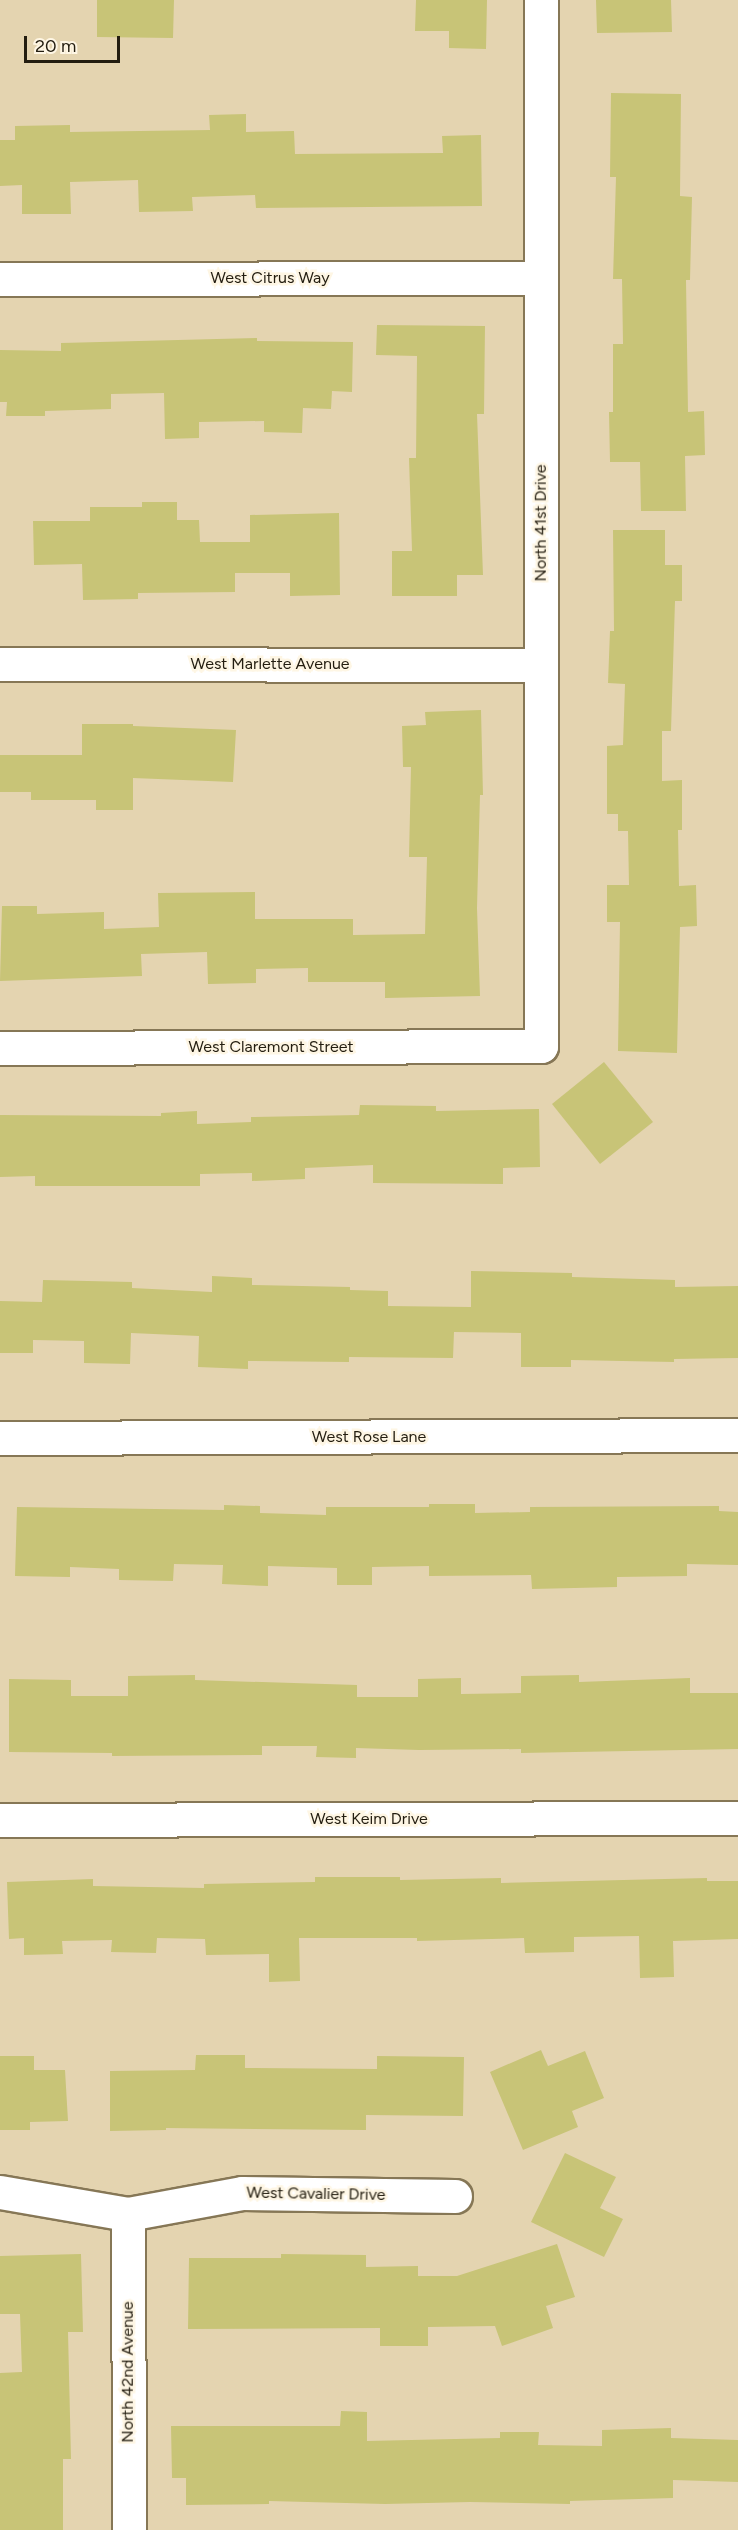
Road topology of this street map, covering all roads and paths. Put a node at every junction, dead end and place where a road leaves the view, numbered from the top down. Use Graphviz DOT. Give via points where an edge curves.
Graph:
graph roads {
  1 [pos="541,0"];
  2 [pos="541,278"];
  3 [pos="0,279"];
  4 [pos="0,664"];
  5 [pos="541,665"];
  6 [pos="541,1046"];
  7 [pos="0,1048"];
  8 [pos="738,1435"];
  9 [pos="0,1438"];
  10 [pos="738,1818"];
  11 [pos="0,1820"];
  12 [pos="0,2192"];
  13 [pos="455,2196"];
  14 [pos="128,2214"];
  15 [pos="129,2530"];
  1 -- 2 [label="street, North 41st Drive"];
  2 -- 3 [label="street, West Citrus Way"];
  2 -- 5 [label="street, North 41st Drive"];
  4 -- 5 [label="street, West Marlette Avenue"];
  5 -- 6 [label="street, North 41st Drive"];
  6 -- 7 [label="street, West Claremont Street"];
  8 -- 9 [label="street, West Rose Lane"];
  10 -- 11 [label="street, West Keim Drive"];
  12 -- 14 [label="street, West Cavalier Drive"];
  13 -- 14 [label="street, West Cavalier Drive" via="242,2193"];
  14 -- 15 [label="street, North 42nd Avenue"];
}
